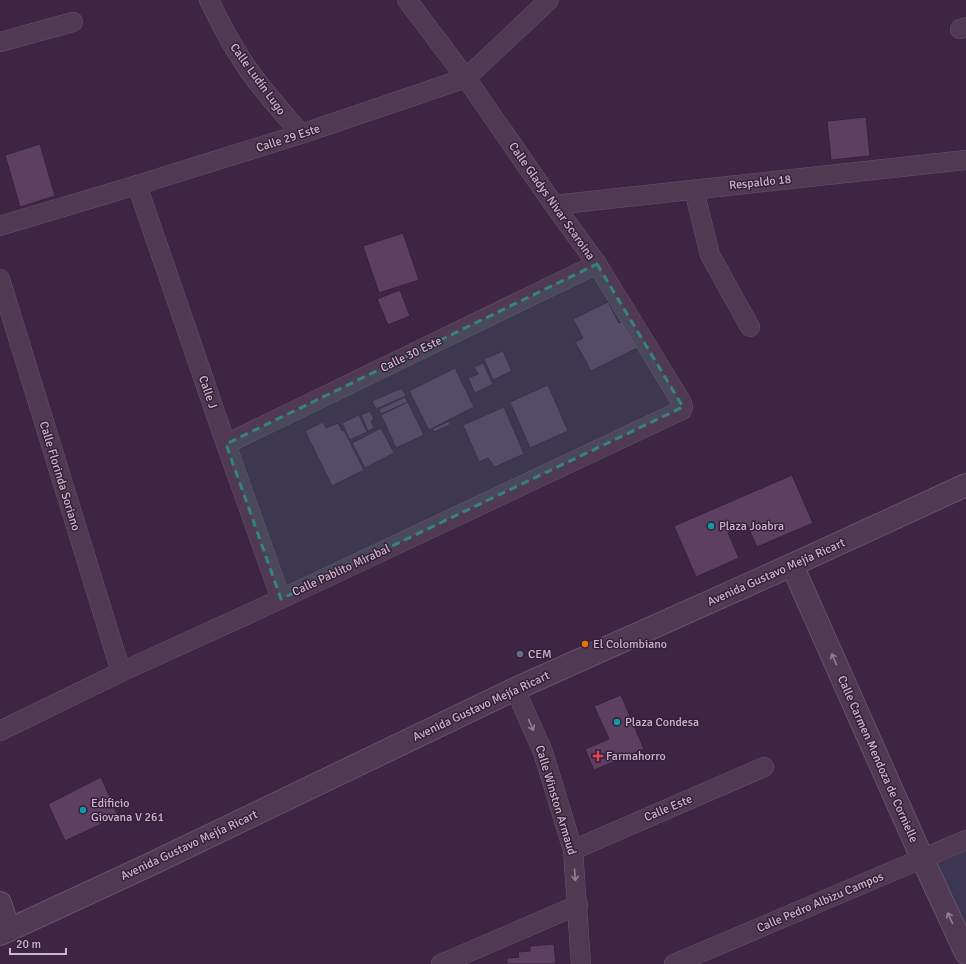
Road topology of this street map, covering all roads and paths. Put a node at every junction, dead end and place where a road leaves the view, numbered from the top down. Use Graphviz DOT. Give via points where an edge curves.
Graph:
graph roads {
  1 [pos="209,0"];
  2 [pos="407,0"];
  3 [pos="549,0"];
  4 [pos="73,22"];
  5 [pos="0,42"];
  6 [pos="466,78"];
  7 [pos="301,134"];
  8 [pos="966,160"];
  9 [pos="137,186"];
  10 [pos="694,190"];
  11 [pos="554,205"];
  12 [pos="0,226"];
  13 [pos="597,264"];
  14 [pos="0,279"];
  15 [pos="750,327"];
  16 [pos="682,410"];
  17 [pos="226,444"];
  18 [pos="966,485"];
  19 [pos="792,565"];
  20 [pos="280,599"];
  21 [pos="121,672"];
  22 [pos="515,689"];
  23 [pos="0,731"];
  24 [pos="764,767"];
  25 [pos="966,840"];
  26 [pos="573,850"];
  27 [pos="922,858"];
  28 [pos="0,903"];
  29 [pos="578,905"];
  30 [pos="5,932"];
  31 [pos="966,953"];
  32 [pos="441,964"];
  33 [pos="581,964"];
  34 [pos="674,964"];
  1 -- 7 [label="street, Calle Ludín Lugo" via="228,38 250,72"];
  2 -- 6 [label="street, Calle Gladys Nivar Scaroina"];
  3 -- 6 [label="street, Calle 29 Este"];
  4 -- 5 [label="street"];
  6 -- 7 [label="street, Calle 29 Este"];
  6 -- 11 [label="street, Calle Gladys Nivar Scaroina"];
  7 -- 9 [label="street, Calle 29 Este"];
  8 -- 10 [label="street, Respaldo 18"];
  9 -- 12 [label="street, Calle 29 Este"];
  9 -- 17 [label="street, Calle J"];
  10 -- 11 [label="street, Respaldo 18"];
  10 -- 15 [label="street" via="710,254"];
  11 -- 13 [label="street, Calle Gladys Nivar Scaroina"];
  13 -- 16 [label="street, Calle Gladys Nivar Scaroina" via="682,403"];
  13 -- 17 [label="street, Calle 30 Este"];
  14 -- 21 [label="street, Calle Florinda Soriano"];
  16 -- 20 [label="street, Calle Pablito Mirabal"];
  17 -- 20 [label="street, Calle J"];
  18 -- 19 [label="street, Avenida Gustavo Mejía Ricart"];
  19 -- 22 [label="street, Avenida Gustavo Mejía Ricart"];
  27 -- 19 [label="street, Calle Carmen Mendoza de Cornielle, one-way"];
  20 -- 21 [label="street, Calle Pablito Mirabal"];
  21 -- 23 [label="street, Calle Pablito Mirabal"];
  22 -- 26 [label="street, Calle Winston Armaud, one-way" via="543,752"];
  22 -- 30 [label="street, Avenida Gustavo Mejía Ricart"];
  24 -- 26 [label="street, Calle Este"];
  25 -- 27 [label="street, Calle Pedro Albizu Campos"];
  26 -- 29 [label="street, Calle Winston Armaud, one-way"];
  31 -- 27 [label="street, Calle Carmen Mendoza de Cornielle, one-way"];
  27 -- 34 [label="street, Calle Pedro Albizu Campos"];
  28 -- 30 [label="street"];
  29 -- 32 [label="street"];
  29 -- 33 [label="street, Calle Winston Armaud"];
}
